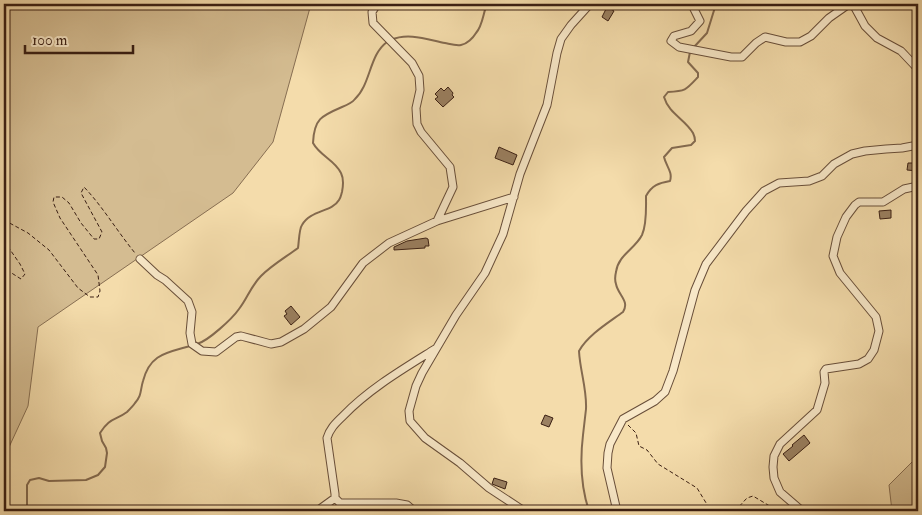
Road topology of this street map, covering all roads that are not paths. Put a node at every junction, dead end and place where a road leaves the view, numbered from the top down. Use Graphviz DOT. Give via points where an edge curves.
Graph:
graph roads {
  1 [pos="377,4"];
  2 [pos="590,4"];
  3 [pos="696,4"];
  4 [pos="849,4"];
  5 [pos="853,4"];
  6 [pos="918,69"];
  7 [pos="918,145"];
  8 [pos="918,186"];
  9 [pos="514,198"];
  10 [pos="437,221"];
  11 [pos="140,259"];
  12 [pos="437,347"];
  13 [pos="335,498"];
  14 [pos="317,511"];
  15 [pos="414,511"];
  16 [pos="524,511"];
  17 [pos="616,511"];
  18 [pos="802,511"];
  1 -- 10 [label="street" via="372,12 374,23 412,63 419,76 417,124 450,167 453,187"];
  2 -- 9 [label="street" via="561,39 547,105"];
  3 -- 4 [label="street" via="694,9 700,21 691,31 674,36 671,41 679,47 742,57 765,37 800,42"];
  5 -- 6 [label="street" via="865,26 877,38 902,51"];
  7 -- 17 [label="street" via="852,154 834,164 822,176 809,181 779,183 764,191 730,231 706,264 695,290 665,392 623,419 610,444 606,468"];
  8 -- 18 [label="street" via="904,189 883,202 854,205 837,237 833,256 840,272 876,317 879,331 868,359 859,364 826,369 817,410 780,444 774,456 774,478 780,492"];
  9 -- 10 [label="street"];
  9 -- 12 [label="street" via="503,234 484,273"];
  10 -- 11 [label="street" via="389,243 363,262 331,307 304,329 271,344 236,336 216,352 202,352 192,344 192,312 188,301"];
  12 -- 13 [label="street" via="370,392 329,430 326,438"];
  12 -- 16 [label="street" via="416,386 409,411 410,421 424,438"];
  13 -- 14 [label="street"];
  13 -- 15 [label="street" via="340,503 408,505"];
}
